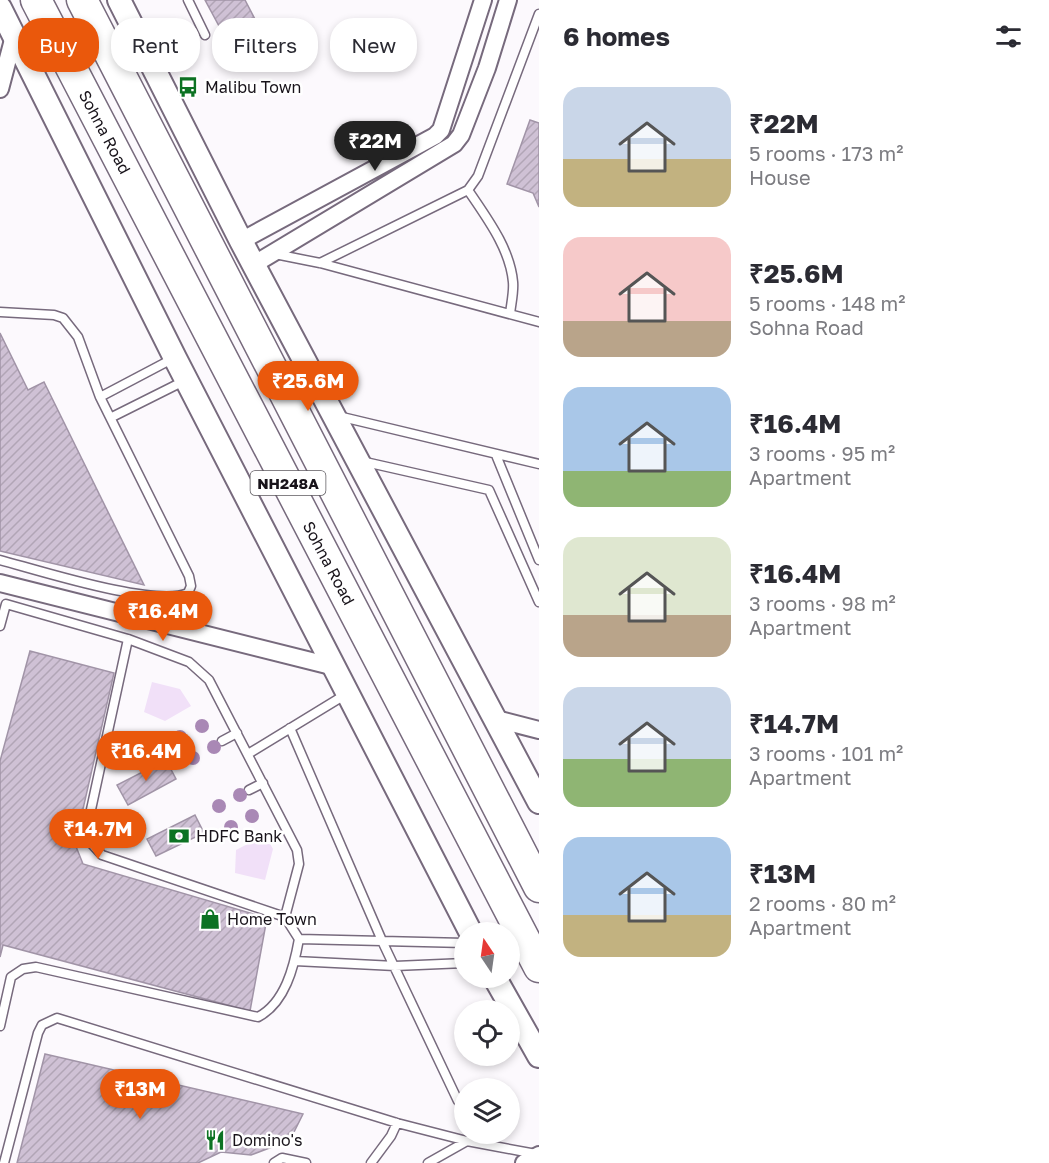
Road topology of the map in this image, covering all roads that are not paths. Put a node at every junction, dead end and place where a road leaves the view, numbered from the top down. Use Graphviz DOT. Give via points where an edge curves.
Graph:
graph roads {
  1 [pos="36,0"];
  2 [pos="82,0"];
  3 [pos="119,0"];
  4 [pos="188,0"];
  5 [pos="483,0"];
  6 [pos="508,0"];
  7 [pos="0,8"];
  8 [pos="539,14"];
  9 [pos="206,35"];
  10 [pos="14,36"];
  11 [pos="465,61"];
  12 [pos="487,68"];
  13 [pos="0,89"];
  14 [pos="468,190"];
  15 [pos="319,198"];
  16 [pos="331,219"];
  17 [pos="240,241"];
  18 [pos="262,259"];
  19 [pos="320,263"];
  20 [pos="0,312"];
  21 [pos="510,314"];
  22 [pos="539,322"];
  23 [pos="175,358"];
  24 [pos="186,380"];
  25 [pos="100,397"];
  26 [pos="333,415"];
  27 [pos="112,417"];
  28 [pos="496,455"];
  29 [pos="357,460"];
  30 [pos="539,464"];
  31 [pos="0,560"];
  32 [pos="539,560"];
  33 [pos="0,583"];
  34 [pos="539,602"];
  35 [pos="0,626"];
  36 [pos="128,639"];
  37 [pos="335,667"];
  38 [pos="348,693"];
  39 [pos="496,719"];
  40 [pos="290,728"];
  41 [pos="539,730"];
  42 [pos="237,733"];
  43 [pos="222,741"];
  44 [pos="248,754"];
  45 [pos="263,783"];
  46 [pos="249,790"];
  47 [pos="539,802"];
  48 [pos="539,887"];
  49 [pos="285,917"];
  50 [pos="465,922"];
  51 [pos="298,939"];
  52 [pos="383,943"];
  53 [pos="454,943"];
  54 [pos="295,961"];
  55 [pos="454,963"];
  56 [pos="395,966"];
  57 [pos="539,967"];
  58 [pos="501,988"];
  59 [pos="0,1026"];
  60 [pos="539,1056"];
  61 [pos="454,1092"];
  62 [pos="397,1123"];
  63 [pos="454,1138"];
  64 [pos="462,1144"];
  65 [pos="482,1144"];
  66 [pos="539,1155"];
  67 [pos="4,1163"];
  68 [pos="274,1163"];
  69 [pos="306,1163"];
  70 [pos="371,1163"];
  71 [pos="428,1163"];
  72 [pos="524,1163"];
  1 -- 57 [label="highway, Sohna Road / NH248A"];
  2 -- 48 [label="highway, NH248A"];
  3 -- 17 [label="main road"];
  4 -- 9 [label="lane"];
  5 -- 11 [label="street"];
  6 -- 12 [label="street"];
  7 -- 10 [label="main road"];
  8 -- 14 [label="lane" via="478,176"];
  10 -- 13 [label="street"];
  10 -- 23 [label="main road"];
  11 -- 12 [label="street"];
  11 -- 15 [label="street" via="446,123 435,136"];
  12 -- 16 [label="street" via="454,144"];
  14 -- 19 [label="lane"];
  14 -- 21 [label="lane" via="509,261 513,282"];
  15 -- 16 [label="street"];
  15 -- 17 [label="street"];
  16 -- 18 [label="street"];
  17 -- 18 [label="main road"];
  18 -- 19 [label="lane"];
  18 -- 26 [label="main road"];
  19 -- 21 [label="lane"];
  20 -- 25 [label="lane" via="63,318 78,337"];
  21 -- 22 [label="lane"];
  23 -- 24 [label="main road"];
  23 -- 25 [label="lane"];
  24 -- 27 [label="lane"];
  24 -- 37 [label="main road"];
  25 -- 27 [label="lane"];
  26 -- 28 [label="lane"];
  26 -- 29 [label="main road"];
  27 -- 31 [label="lane" via="189,576 188,593 173,597 143,595"];
  28 -- 30 [label="lane"];
  28 -- 32 [label="lane"];
  29 -- 34 [label="lane" via="489,490"];
  29 -- 39 [label="main road"];
  33 -- 37 [label="street"];
  35 -- 36 [label="lane" via="6,604"];
  36 -- 42 [label="lane" via="189,662 201,671"];
  36 -- 49 [label="lane" via="87,828 88,841 102,855"];
  37 -- 38 [label="main road"];
  38 -- 40 [label="lane"];
  38 -- 50 [label="main road"];
  39 -- 41 [label="street"];
  39 -- 47 [label="main road"];
  40 -- 44 [label="lane"];
  40 -- 52 [label="lane"];
  42 -- 43 [label="lane"];
  42 -- 44 [label="lane"];
  44 -- 45 [label="lane"];
  45 -- 46 [label="lane"];
  45 -- 49 [label="lane" via="299,857"];
  49 -- 51 [label="lane"];
  51 -- 52 [label="lane"];
  51 -- 54 [label="lane"];
  52 -- 53 [label="lane"];
  52 -- 56 [label="lane"];
  54 -- 56 [label="lane"];
  54 -- 59 [label="lane" via="280,998 258,1017 36,968 23,969 11,977"];
  55 -- 56 [label="lane"];
  56 -- 61 [label="lane"];
  58 -- 60 [label="main road"];
  62 -- 63 [label="lane"];
  62 -- 67 [label="lane" via="57,1018 49,1020 38,1033"];
  62 -- 70 [label="lane"];
  64 -- 71 [label="lane"];
  65 -- 66 [label="lane"];
  66 -- 72 [label="street"];
  68 -- 69 [label="lane" via="282,1158"];
}
